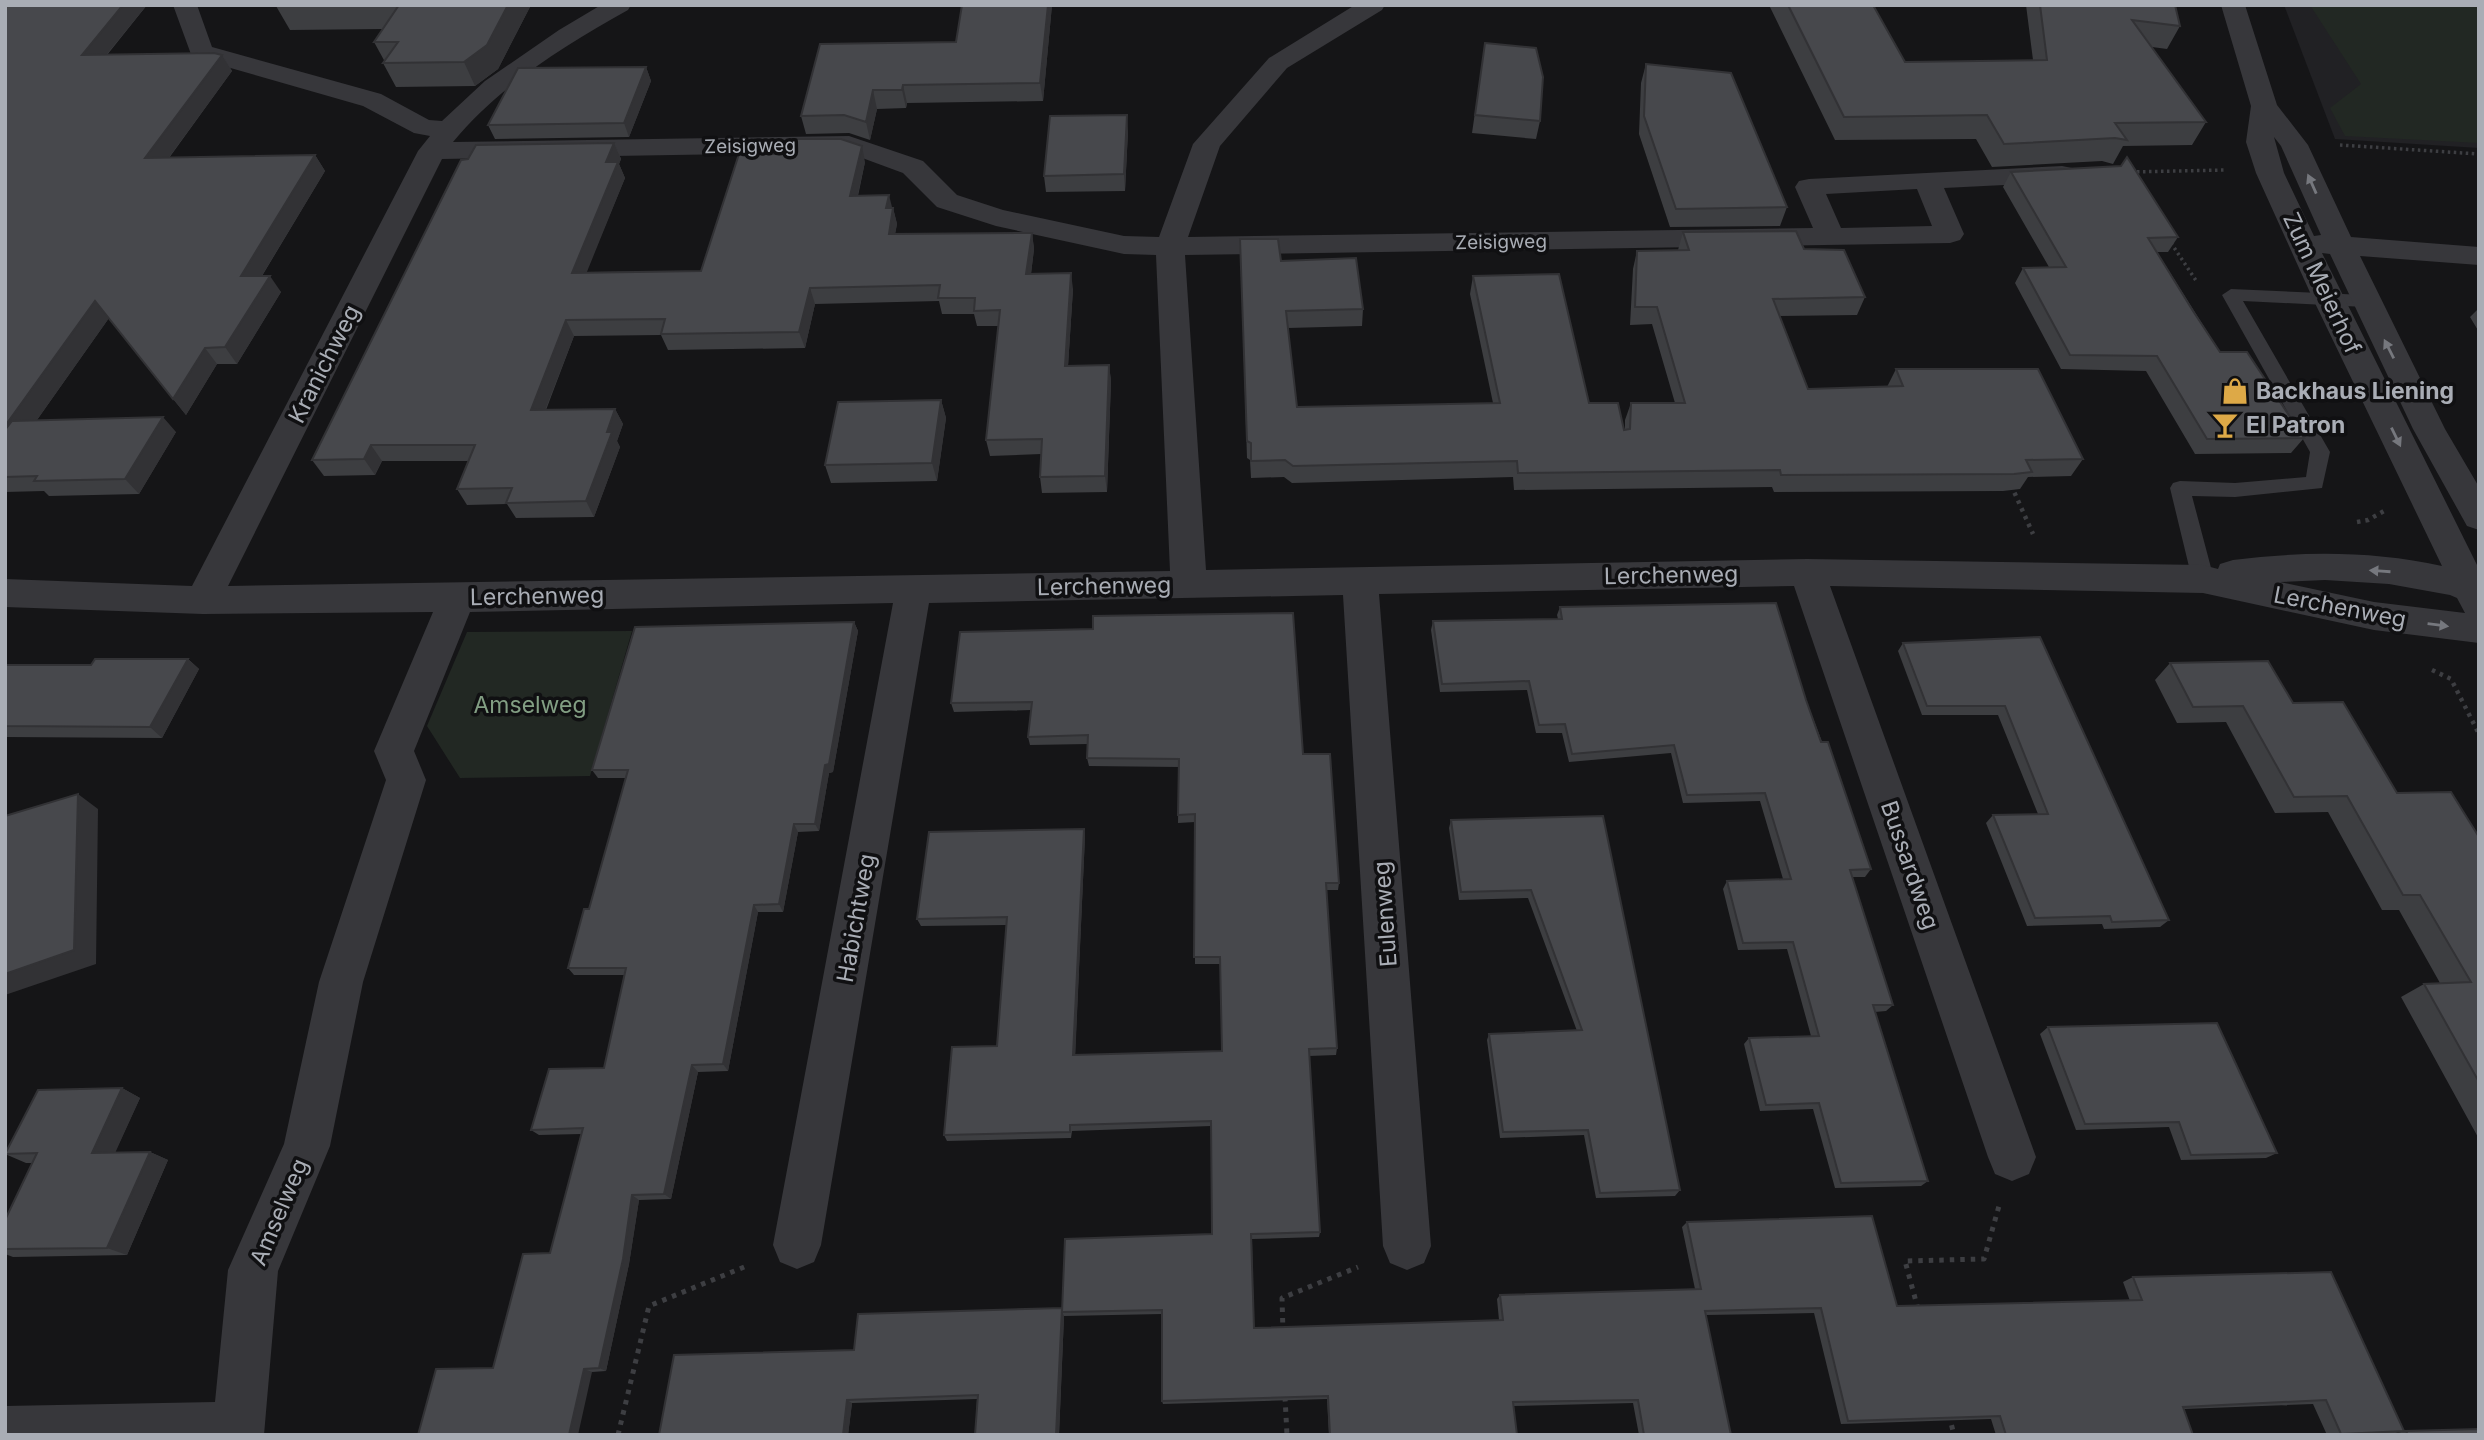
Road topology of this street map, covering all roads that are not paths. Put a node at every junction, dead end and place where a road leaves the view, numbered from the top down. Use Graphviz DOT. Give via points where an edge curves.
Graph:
graph roads {
  1 [pos="185,5"];
  2 [pos="619,5"];
  3 [pos="1373,5"];
  4 [pos="2236,7"];
  5 [pos="2264,106"];
  6 [pos="440,140"];
  7 [pos="2102,172"];
  8 [pos="1927,180"];
  9 [pos="1831,237"];
  10 [pos="2302,243"];
  11 [pos="1170,246"];
  12 [pos="2340,246"];
  13 [pos="2479,256"];
  14 [pos="2328,299"];
  15 [pos="2365,301"];
  16 [pos="2479,517"];
  17 [pos="1807,572"];
  18 [pos="2203,579"];
  19 [pos="1360,582"];
  20 [pos="1189,584"];
  21 [pos="913,590"];
  22 [pos="5,593"];
  23 [pos="2476,595"];
  24 [pos="457,598"];
  25 [pos="203,600"];
  26 [pos="2479,629"];
  27 [pos="2012,1157"];
  28 [pos="797,1245"];
  29 [pos="1407,1246"];
  30 [pos="5,1432"];
  31 [pos="238,1432"];
  1 -- 6 [label="street" via="201,52 372,100"];
  2 -- 6 [label="street, Kranichweg" via="476,100"];
  3 -- 11 [label="street" via="1278,63 1207,144"];
  4 -- 5 [label="street, Zum Meierhof"];
  5 -- 10 [label="street, Zum Meierhof" via="2260,142"];
  12 -- 5 [label="street, Zum Meierhof, one-way" via="2294,145"];
  6 -- 11 [label="street, Zeisigweg" via="849,144 913,167 947,201 996,217 1124,245"];
  6 -- 25 [label="street, Kranichweg"];
  7 -- 8 [label="street"];
  8 -- 9 [label="street" via="1809,187"];
  8 -- 9 [label="street, Zeisigweg" via="1950,234"];
  9 -- 11 [label="street, Zeisigweg"];
  10 -- 12 [label="street"];
  10 -- 14 [label="street, Zum Meierhof"];
  11 -- 20 [label="street"];
  12 -- 13 [label="street"];
  12 -- 15 [label="street, Zum Meierhof"];
  14 -- 15 [label="lane"];
  14 -- 18 [label="lane" via="2231,295 2320,452 2315,483 2235,490 2180,488"];
  14 -- 23 [label="street, Zum Meierhof, one-way"];
  16 -- 15 [label="street, Zum Meierhof, one-way"];
  17 -- 18 [label="street, Lerchenweg"];
  17 -- 19 [label="street, Lerchenweg"];
  17 -- 27 [label="street, Bussardweg"];
  23 -- 18 [label="street, Lerchenweg, one-way" via="2407,572 2326,567 2256,570"];
  18 -- 26 [label="street, Lerchenweg, one-way" via="2374,616"];
  19 -- 20 [label="street, Lerchenweg"];
  19 -- 29 [label="street, Eulenweg"];
  20 -- 21 [label="street, Lerchenweg"];
  21 -- 24 [label="street, Lerchenweg"];
  21 -- 28 [label="street, Habichtweg"];
  22 -- 25 [label="street, Lerchenweg"];
  24 -- 25 [label="street, Lerchenweg"];
  24 -- 31 [label="street, Amselweg" via="394,751 406,779 341,982 307,1146 253,1270"];
  30 -- 31 [label="street"];
}
